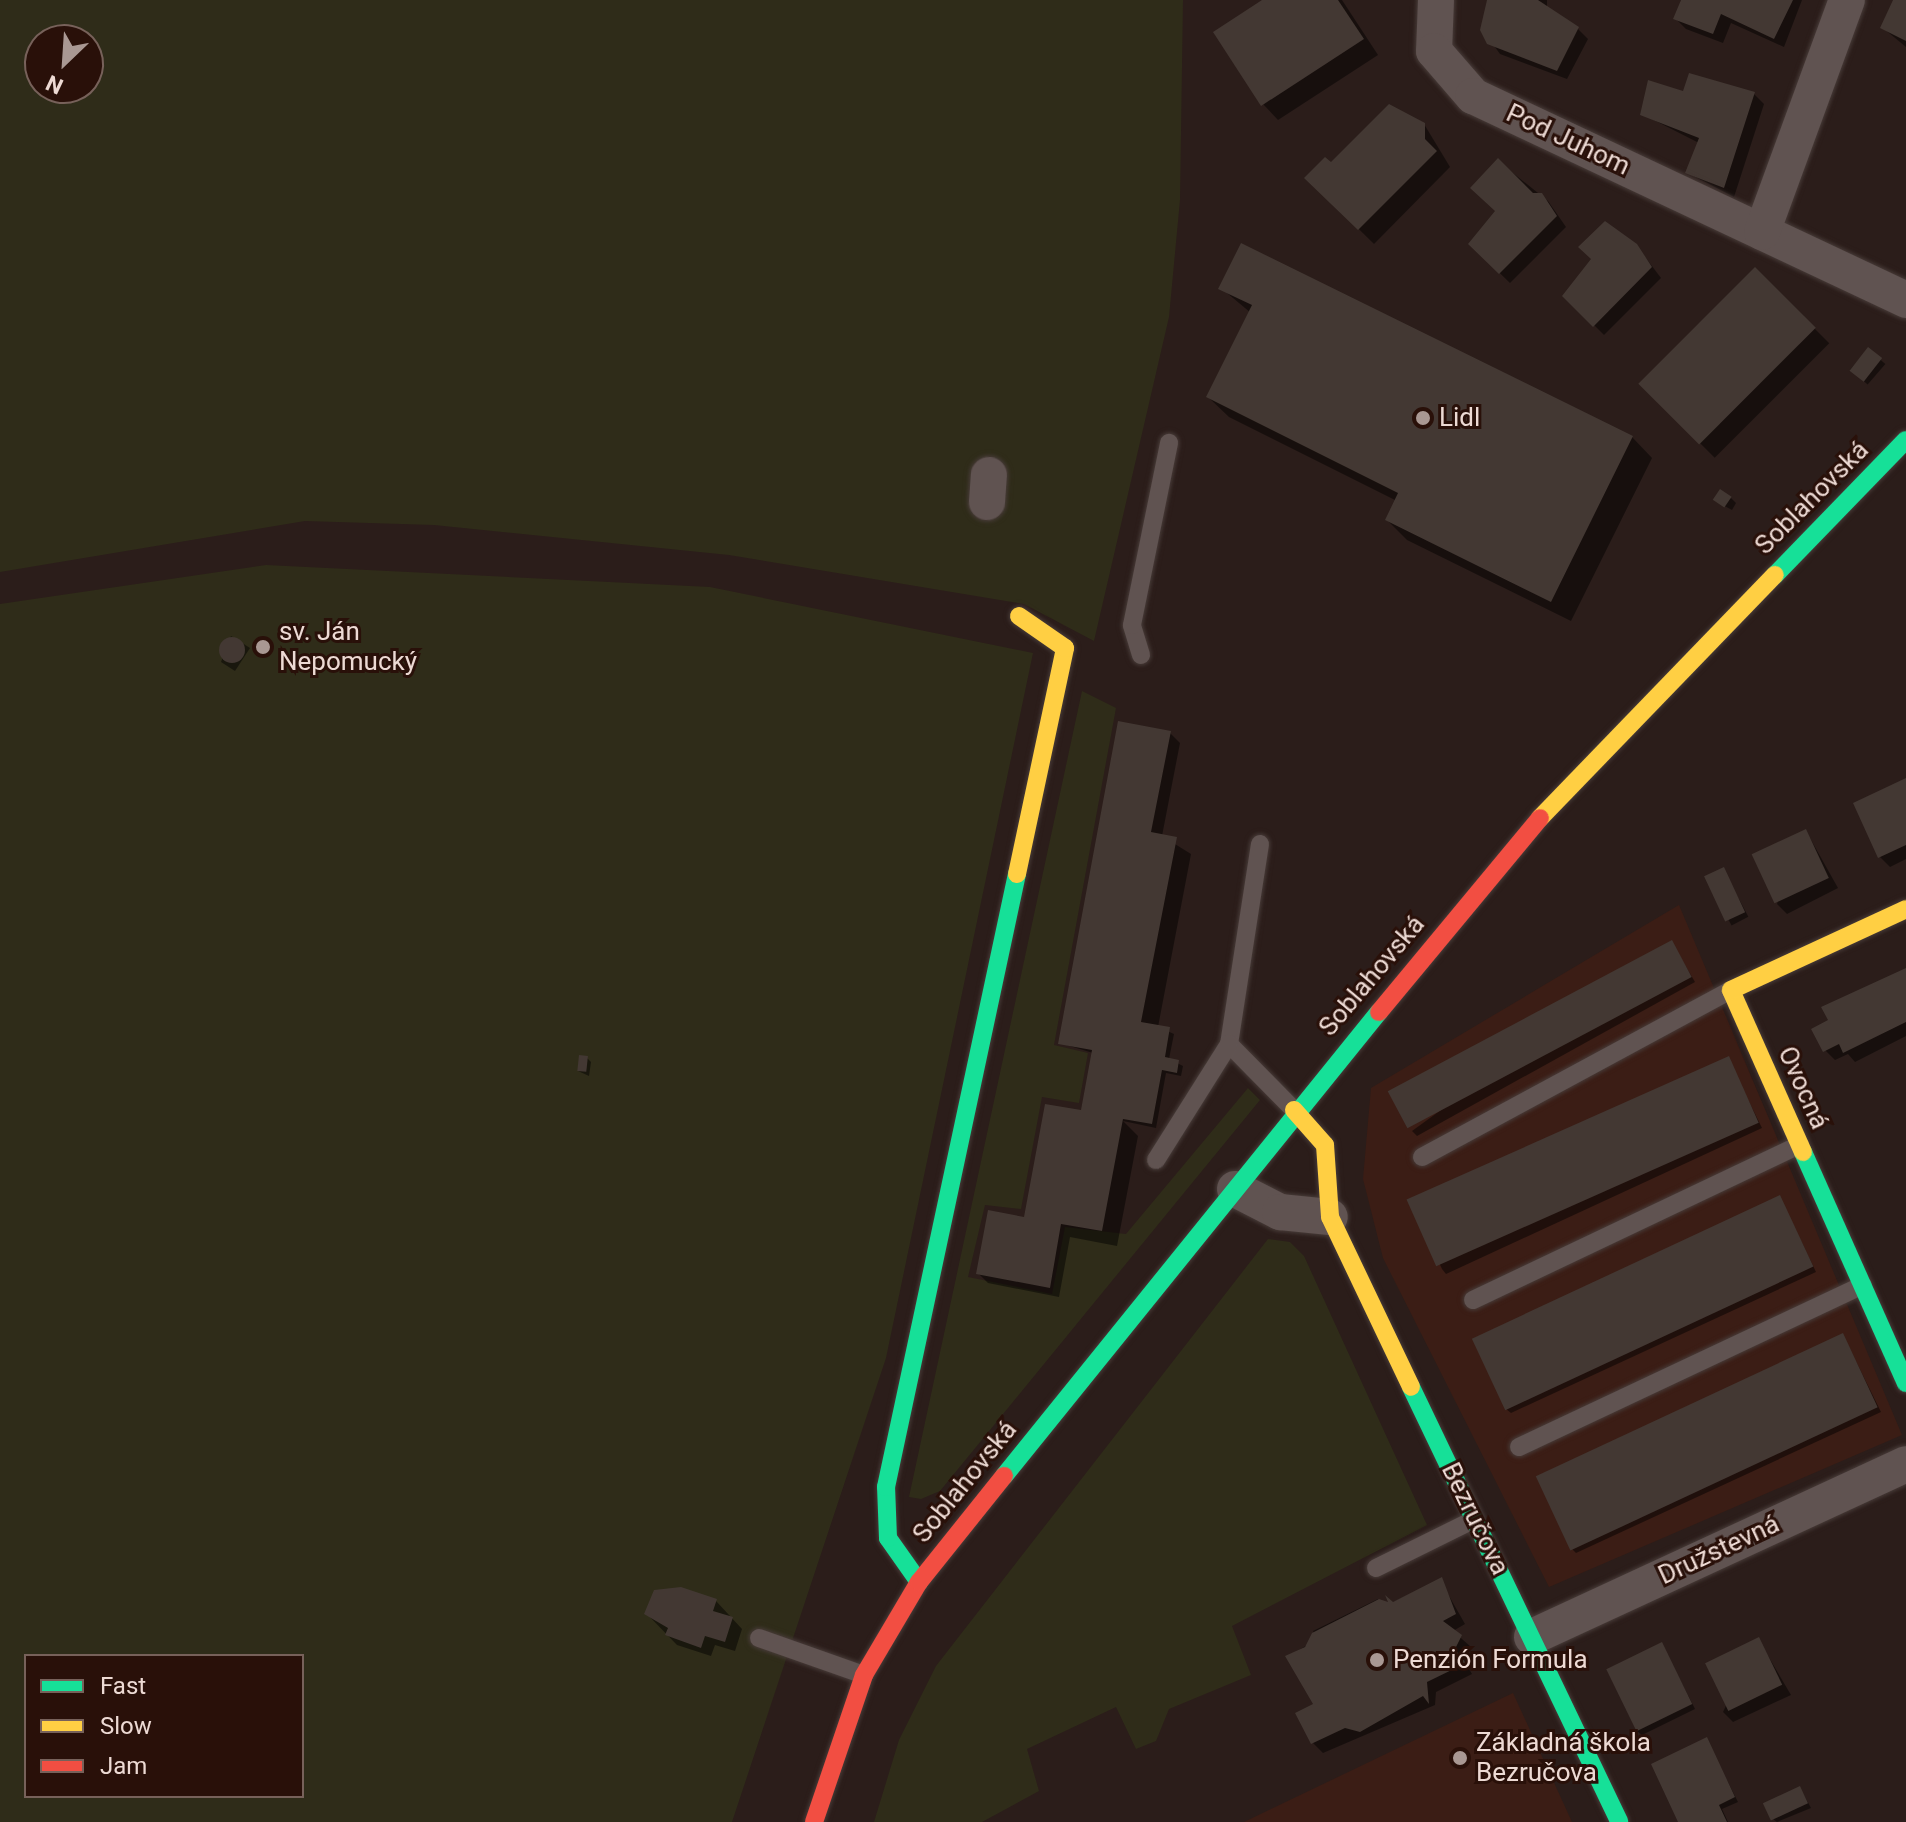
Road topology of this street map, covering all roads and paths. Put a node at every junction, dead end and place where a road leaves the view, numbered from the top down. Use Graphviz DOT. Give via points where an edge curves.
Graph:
graph roads {
  1 [pos="1436,0"];
  2 [pos="1847,0"];
  3 [pos="1762,232"];
  4 [pos="1906,300"];
  5 [pos="1906,440"];
  6 [pos="1169,443"];
  7 [pos="1019,616"];
  8 [pos="1141,655"];
  9 [pos="1260,844"];
  10 [pos="1906,909"];
  11 [pos="1731,990"];
  12 [pos="1229,1044"];
  13 [pos="1294,1110"];
  14 [pos="1800,1145"];
  15 [pos="1422,1157"];
  16 [pos="1156,1160"];
  17 [pos="1235,1189"];
  18 [pos="1330,1217"];
  19 [pos="1863,1285"];
  20 [pos="1473,1300"];
  21 [pos="1906,1383"];
  22 [pos="1519,1447"];
  23 [pos="1906,1464"];
  24 [pos="1475,1519"];
  25 [pos="1376,1568"];
  26 [pos="919,1582"];
  27 [pos="1532,1637"];
  28 [pos="759,1638"];
  29 [pos="864,1675"];
  30 [pos="814,1822"];
  31 [pos="1619,1822"];
  1 -- 3 [label="street, Pod Juhom" via="1434,51 1473,96"];
  2 -- 3 [label="street"];
  3 -- 4 [label="street, Pod Juhom"];
  5 -- 13 [label="street, Soblahovská" via="1583,769"];
  6 -- 8 [label="lane" via="1132,625"];
  7 -- 26 [label="street, Soblahovská" via="1065,648 886,1487 888,1538"];
  9 -- 12 [label="lane"];
  10 -- 11 [label="street"];
  11 -- 14 [label="street, Ovocná"];
  11 -- 15 [label="lane"];
  12 -- 13 [label="lane"];
  12 -- 16 [label="lane"];
  13 -- 17 [label="street, Soblahovská"];
  13 -- 18 [label="street, Bezručova" via="1325,1145"];
  14 -- 19 [label="street, Ovocná"];
  14 -- 20 [label="lane"];
  17 -- 18 [label="street" via="1280,1212"];
  17 -- 26 [label="street, Soblahovská"];
  18 -- 24 [label="street, Bezručova"];
  19 -- 21 [label="street, Ovocná"];
  19 -- 22 [label="lane"];
  23 -- 27 [label="street, Družstevná"];
  24 -- 25 [label="lane"];
  24 -- 27 [label="street, Bezručova"];
  26 -- 29 [label="street, Soblahovská"];
  27 -- 31 [label="street, Bezručova"];
  28 -- 29 [label="lane"];
  29 -- 30 [label="street, Soblahovská"];
}
